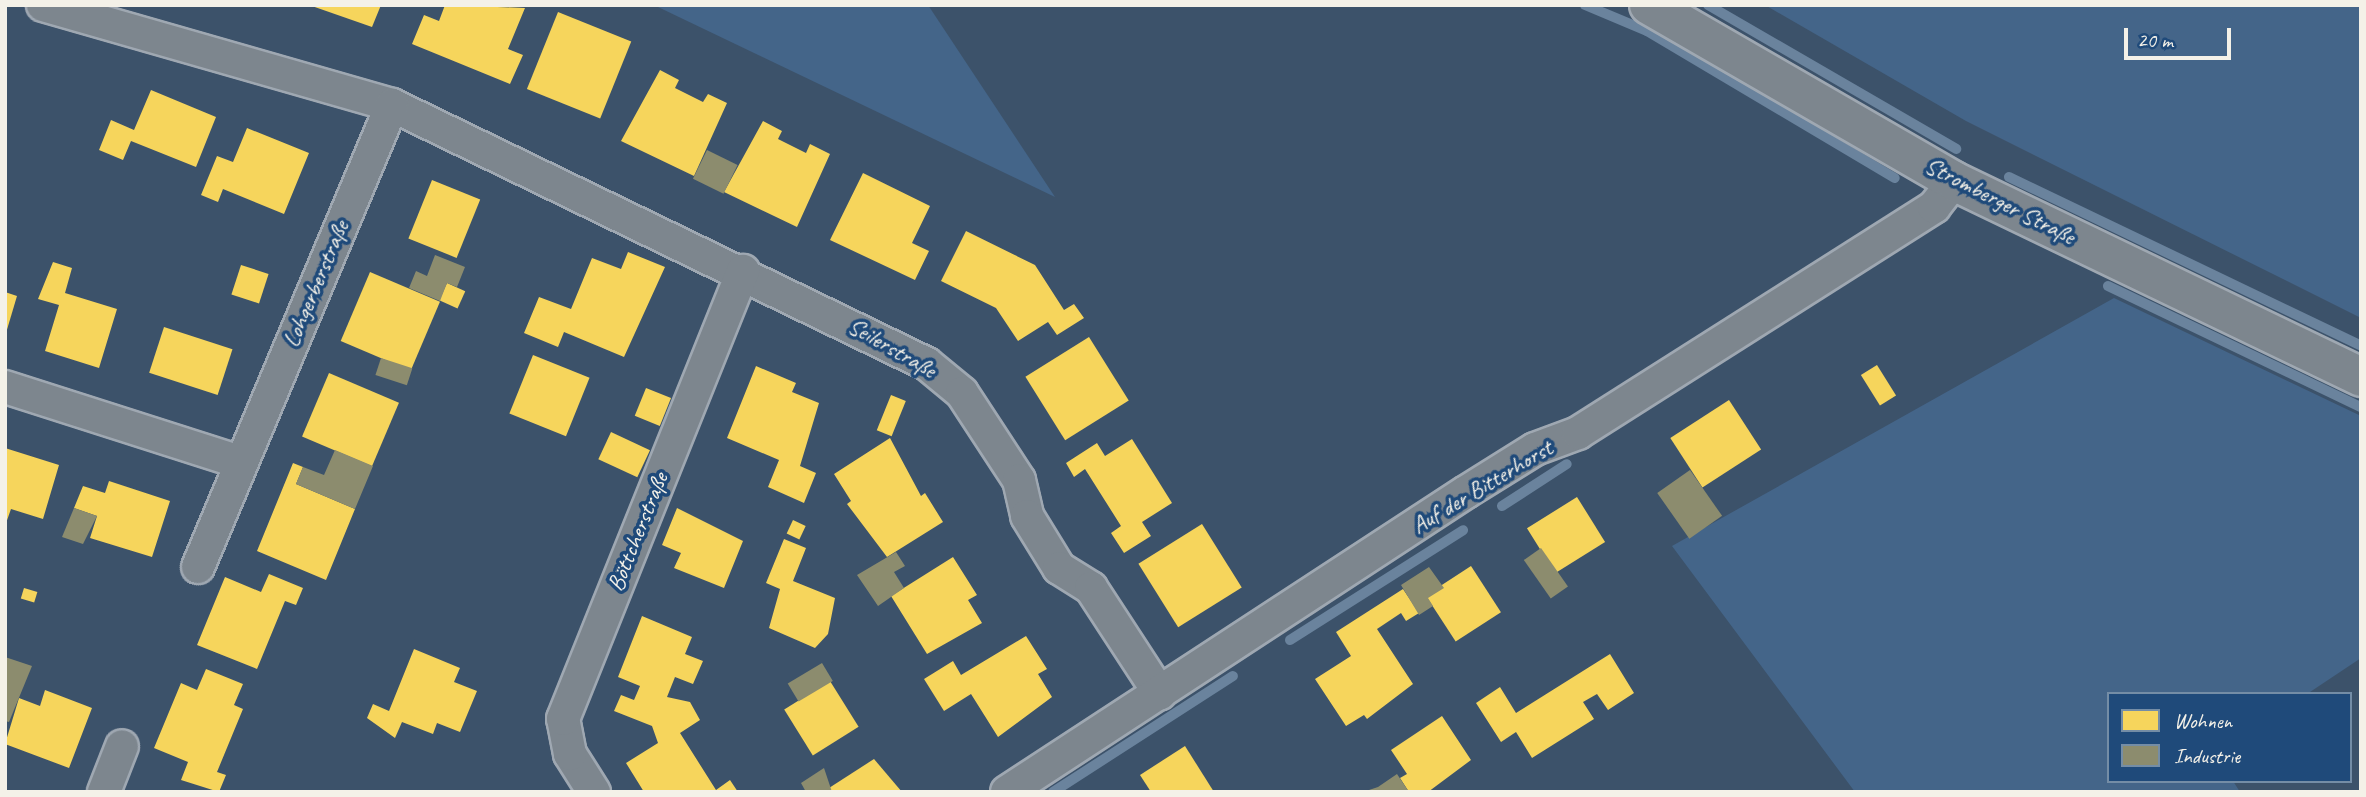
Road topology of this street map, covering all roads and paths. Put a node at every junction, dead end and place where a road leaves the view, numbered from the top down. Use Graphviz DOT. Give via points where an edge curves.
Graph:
graph roads {
  1 [pos="43,5"];
  2 [pos="1649,5"];
  3 [pos="392,105"];
  4 [pos="1954,181"];
  5 [pos="743,271"];
  6 [pos="2361,377"];
  7 [pos="5,387"];
  8 [pos="240,462"];
  9 [pos="198,567"];
  10 [pos="1160,694"];
  11 [pos="122,746"];
  12 [pos="104,792"];
  13 [pos="594,792"];
  14 [pos="1007,792"];
  1 -- 3 [label="street"];
  2 -- 4 [label="main road, Stromberger Straße"];
  3 -- 5 [label="street, Seilerstraße"];
  3 -- 8 [label="street, Lohgerberstraße"];
  4 -- 6 [label="main road, Stromberger Straße"];
  4 -- 10 [label="street, Auf der Bitterhorst" via="1922,214 1578,433 1535,449"];
  5 -- 10 [label="street, Seilerstraße" via="917,358 962,393 1019,480 1027,516 1059,568 1091,588"];
  5 -- 13 [label="street, Böttcherstraße" via="563,719 570,754"];
  7 -- 8 [label="street"];
  8 -- 9 [label="street, Lohgerberstraße"];
  10 -- 14 [label="street, Auf der Bitterhorst"];
  11 -- 12 [label="street"];
}
